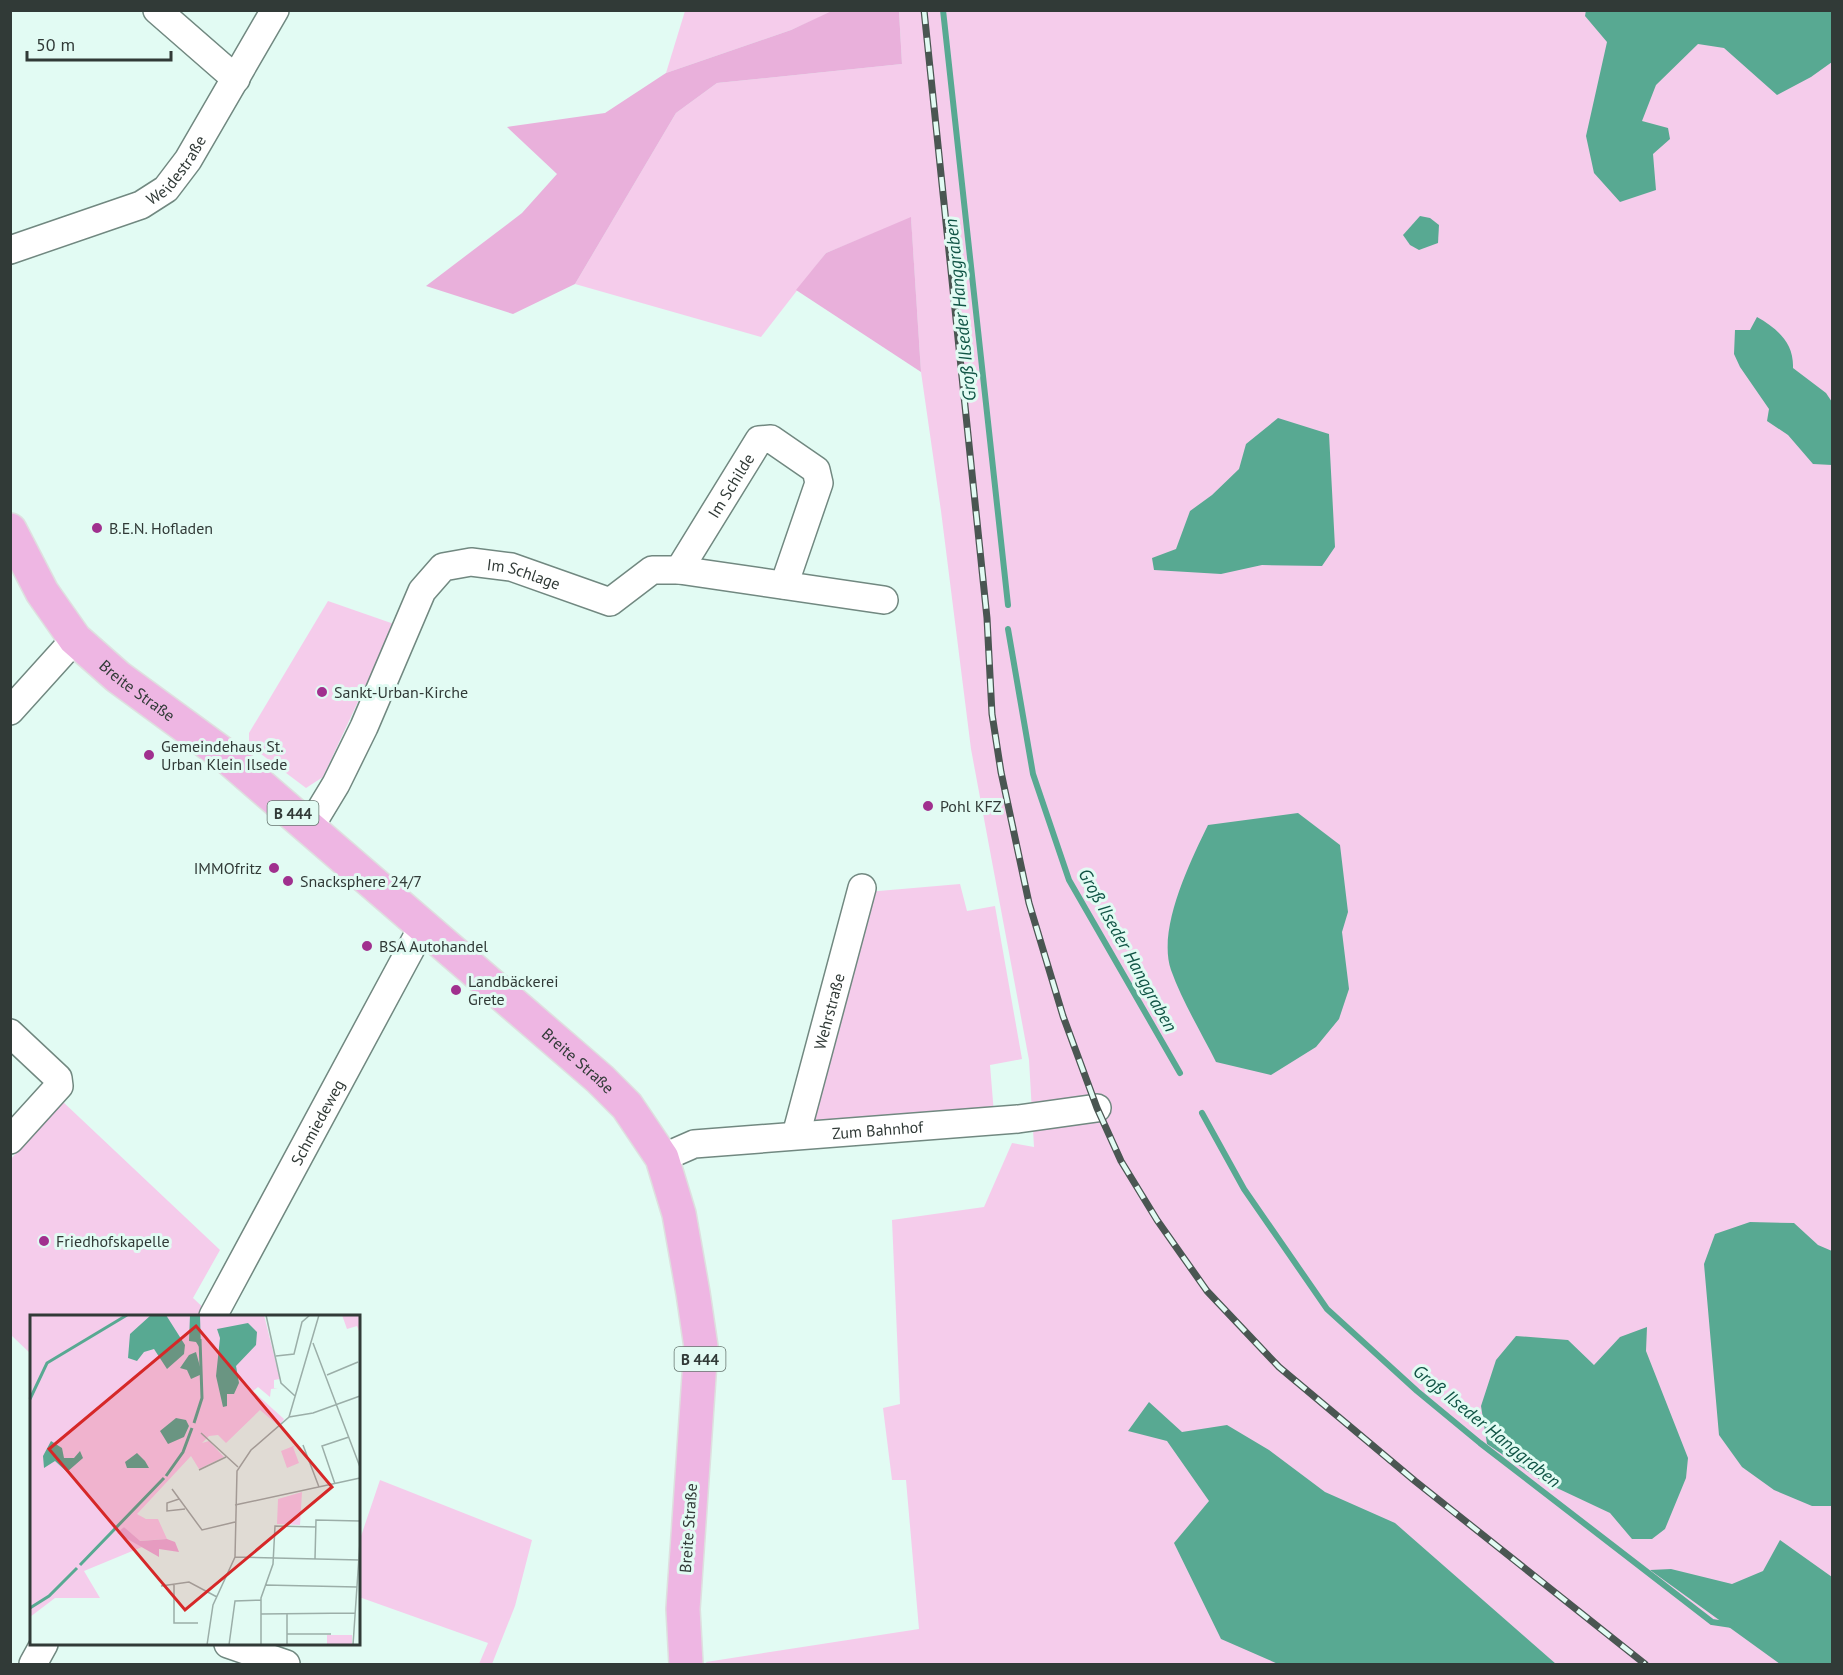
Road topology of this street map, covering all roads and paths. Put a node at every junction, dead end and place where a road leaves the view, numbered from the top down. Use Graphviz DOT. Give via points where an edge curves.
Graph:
graph roads {
  1 [pos="157,10"];
  2 [pos="276,10"];
  3 [pos="236,79"];
  4 [pos="10,250"];
  5 [pos="10,530"];
  6 [pos="679,570"];
  7 [pos="784,585"];
  8 [pos="884,600"];
  9 [pos="75,639"];
  10 [pos="10,711"];
  11 [pos="310,827"];
  12 [pos="861,888"];
  13 [pos="423,926"];
  14 [pos="10,1033"];
  15 [pos="1097,1108"];
  16 [pos="796,1135"];
  17 [pos="10,1140"];
  18 [pos="662,1158"];
  19 [pos="214,1315"];
  20 [pos="43,1645"];
  21 [pos="231,1645"];
  22 [pos="33,1665"];
  23 [pos="286,1665"];
  24 [pos="686,1665"];
  1 -- 3 [label="street"];
  2 -- 3 [label="street, Weidestraße"];
  3 -- 4 [label="street, Weidestraße" via="166,189 141,204"];
  5 -- 9 [label="main road, Breite Straße / B 444" via="42,592"];
  6 -- 7 [label="street, Im Schlage"];
  6 -- 7 [label="street, Im Schilde" via="759,440 771,438 816,470 819,483"];
  6 -- 11 [label="street, Im Schlage" via="652,570 610,602 511,567 471,562 443,567 422,591 364,727"];
  7 -- 8 [label="street, Im Schlage"];
  9 -- 10 [label="street"];
  9 -- 11 [label="main road, Breite Straße / B 444"];
  11 -- 13 [label="main road, Breite Straße / B 444"];
  12 -- 16 [label="street, Wehrstraße"];
  13 -- 18 [label="main road, Breite Straße / B 444" via="600,1079 627,1107"];
  13 -- 19 [label="street, Schmiedeweg"];
  14 -- 17 [label="street" via="58,1078 58,1086"];
  15 -- 16 [label="street, Zum Bahnhof" via="1018,1119"];
  16 -- 18 [label="street, Zum Bahnhof" via="694,1144"];
  18 -- 24 [label="main road, Breite Straße / B 444" via="679,1214 701,1347 683,1609"];
  20 -- 22 [label="street"];
  21 -- 23 [label="street"];
}
